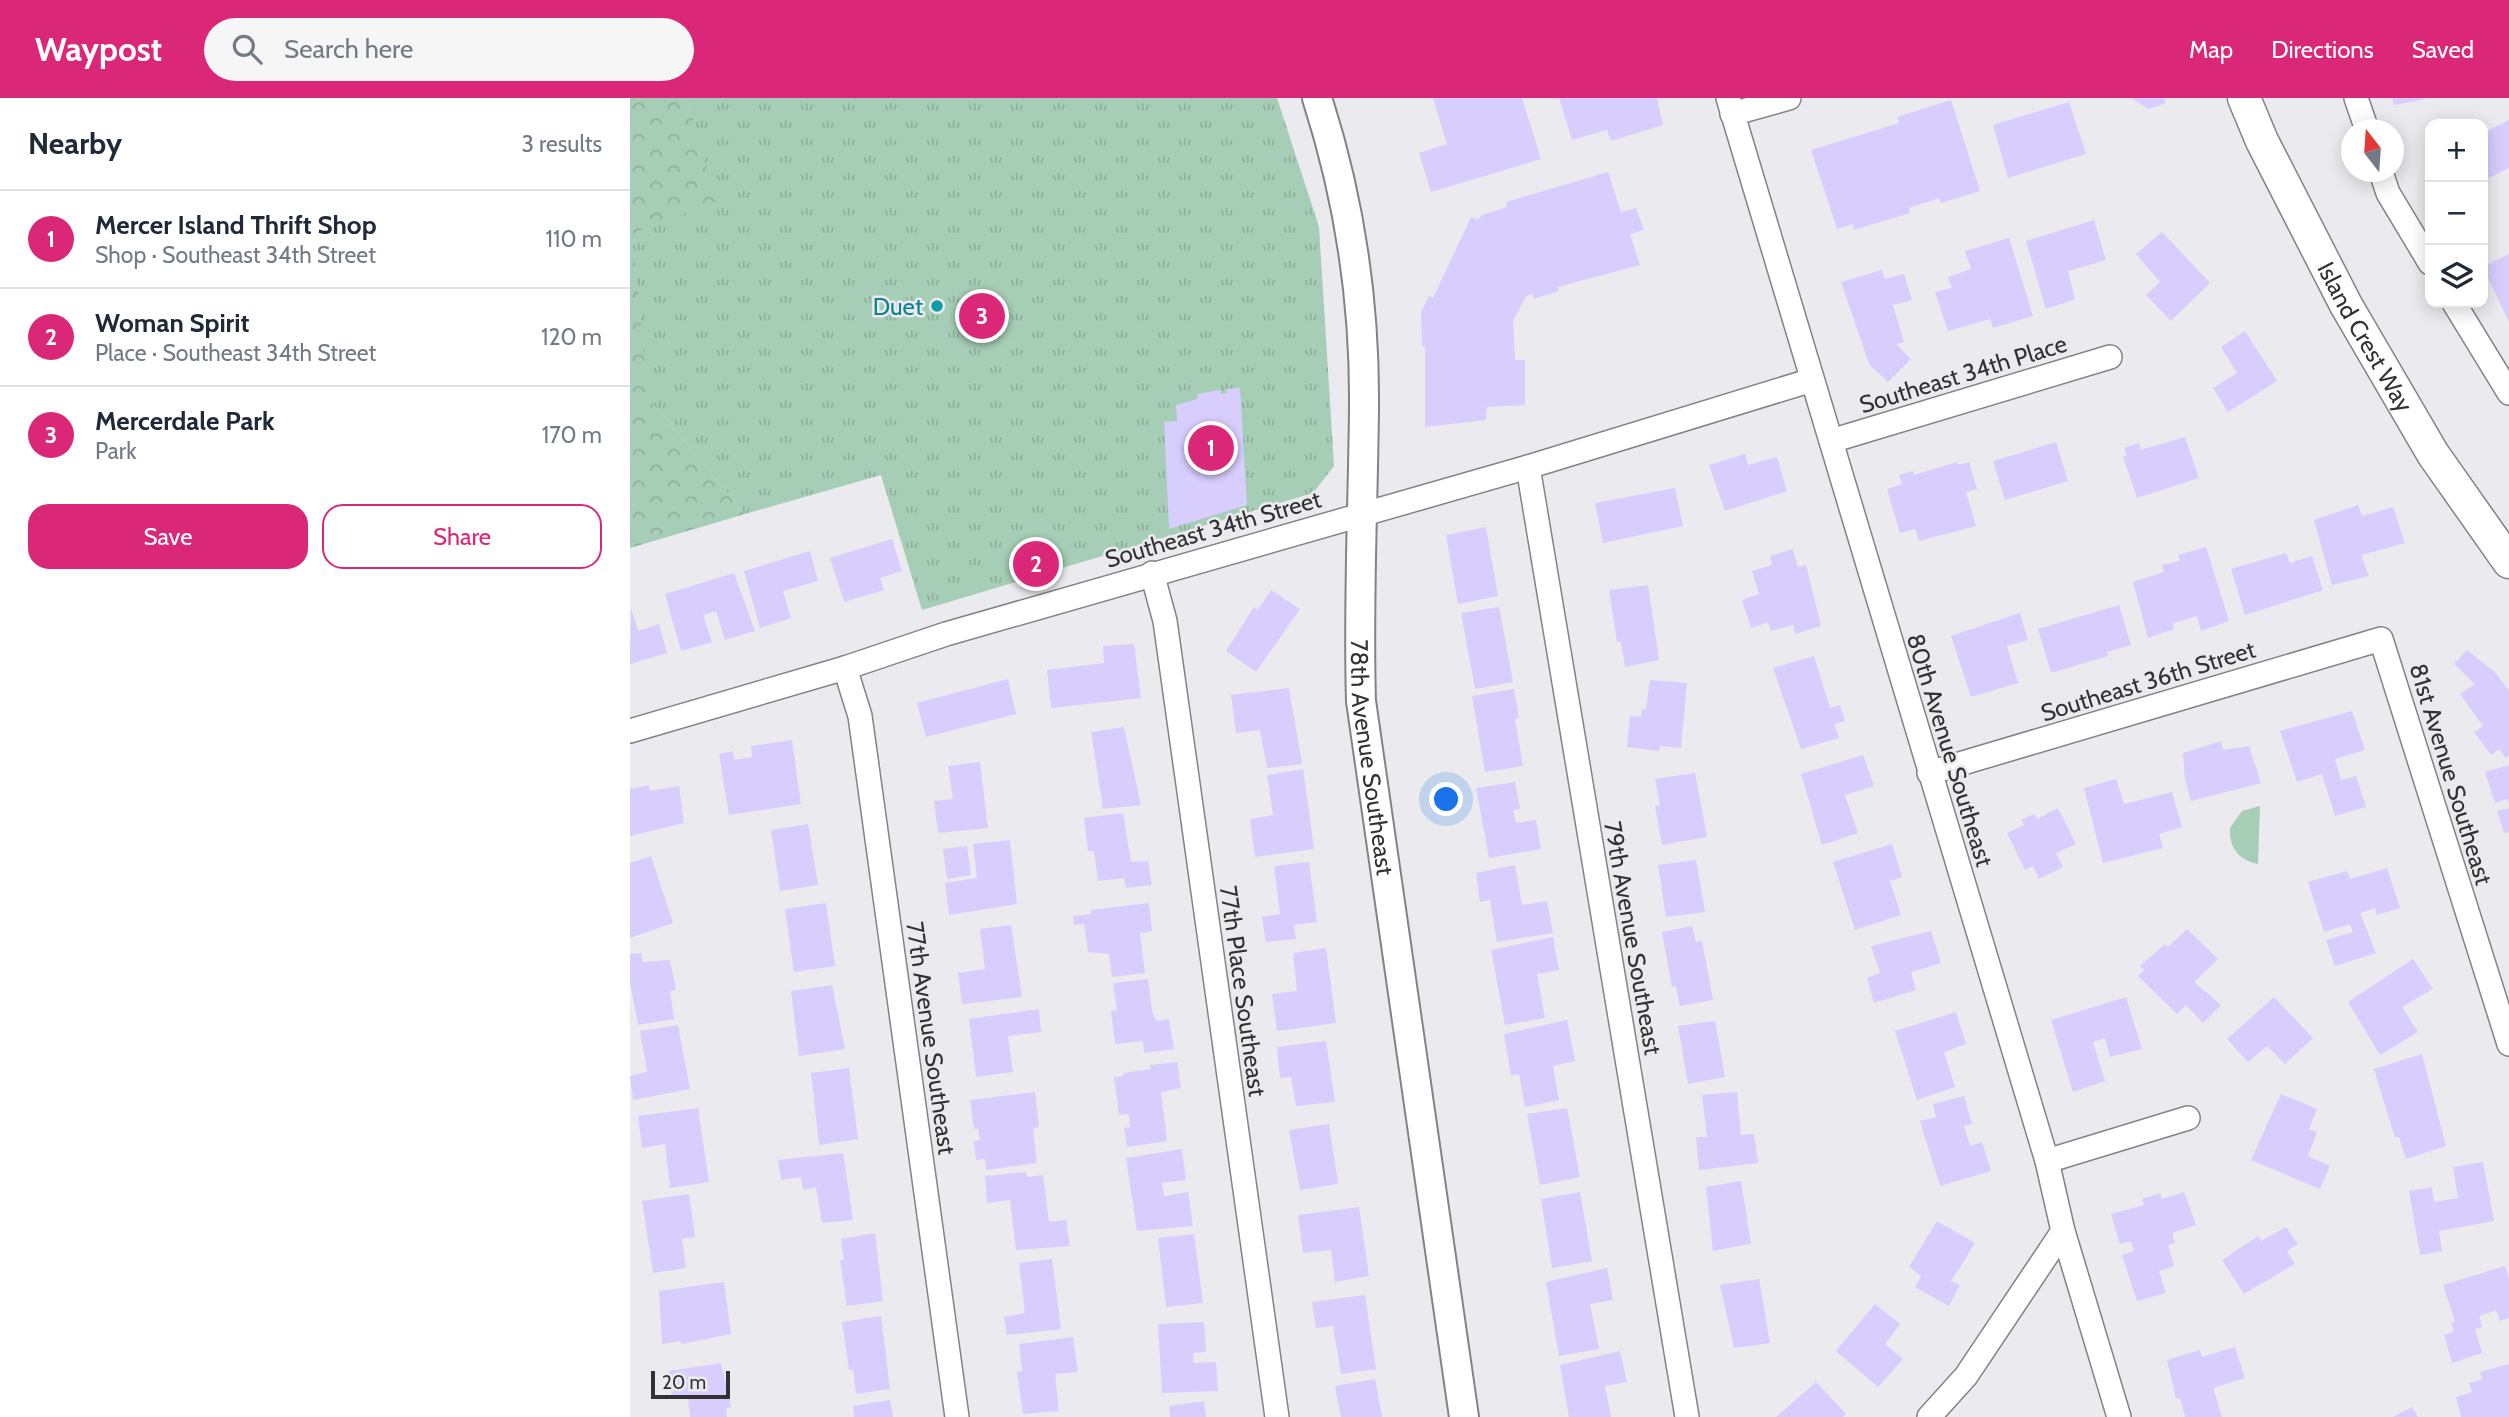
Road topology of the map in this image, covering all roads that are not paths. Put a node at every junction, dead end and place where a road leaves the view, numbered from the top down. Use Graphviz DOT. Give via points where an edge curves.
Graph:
graph roads {
  1 [pos="1317,98"];
  2 [pos="1789,98"];
  3 [pos="2244,98"];
  4 [pos="2356,98"];
  5 [pos="1730,106"];
  6 [pos="2363,119"];
  7 [pos="2384,182"];
  8 [pos="2425,255"];
  9 [pos="2457,308"];
  10 [pos="2110,357"];
  11 [pos="1812,380"];
  12 [pos="2509,393"];
  13 [pos="1831,441"];
  14 [pos="1528,467"];
  15 [pos="1360,513"];
  16 [pos="2509,562"];
  17 [pos="1152,573"];
  18 [pos="2381,639"];
  19 [pos="845,668"];
  20 [pos="630,731"];
  21 [pos="1929,773"];
  22 [pos="2509,1044"];
  23 [pos="2188,1118"];
  24 [pos="2047,1161"];
  25 [pos="2063,1231"];
  26 [pos="957,1417"];
  27 [pos="1276,1417"];
  28 [pos="1464,1417"];
  29 [pos="1687,1417"];
  30 [pos="1929,1417"];
  31 [pos="2119,1417"];
  1 -- 15 [label="street, 78th Avenue Southeast" via="1344,194 1356,280 1364,405"];
  2 -- 5 [label="street"];
  3 -- 16 [label="main road, Island Crest Way" via="2346,304 2433,454"];
  4 -- 6 [label="street"];
  5 -- 11 [label="street, 80th Avenue Southeast"];
  7 -- 8 [label="street"];
  9 -- 12 [label="street"];
  10 -- 13 [label="street, Southeast 34th Place"];
  11 -- 13 [label="street, 80th Avenue Southeast"];
  11 -- 14 [label="street, Southeast 34th Street"];
  13 -- 21 [label="street, 80th Avenue Southeast"];
  14 -- 15 [label="street, Southeast 34th Street"];
  14 -- 29 [label="street, 79th Avenue Southeast"];
  15 -- 17 [label="street, Southeast 34th Street"];
  15 -- 28 [label="street, 78th Avenue Southeast" via="1361,701"];
  17 -- 19 [label="street, Southeast 34th Street"];
  17 -- 27 [label="street, 77th Place Southeast" via="1165,621"];
  18 -- 21 [label="street, Southeast 36th Street"];
  18 -- 22 [label="street, 81st Avenue Southeast"];
  19 -- 20 [label="street, Southeast 34th Street"];
  19 -- 26 [label="street, 77th Avenue Southeast" via="860,716"];
  21 -- 24 [label="street, 80th Avenue Southeast"];
  23 -- 24 [label="street"];
  24 -- 25 [label="street, 80th Avenue Southeast"];
  25 -- 30 [label="street" via="1965,1376"];
  25 -- 31 [label="street, 80th Avenue Southeast"];
}
